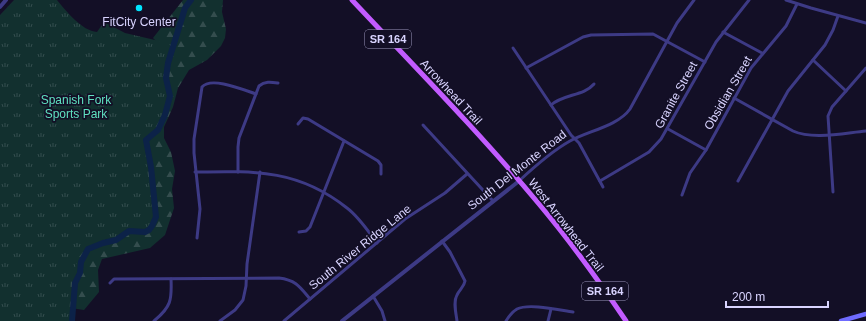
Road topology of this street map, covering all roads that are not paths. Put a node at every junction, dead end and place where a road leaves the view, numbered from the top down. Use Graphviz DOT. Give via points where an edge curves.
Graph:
graph roads {
  1 [pos="6,0"];
  2 [pos="360,0"];
  3 [pos="694,0"];
  4 [pos="749,0"];
  5 [pos="786,0"];
  6 [pos="354,2"];
  7 [pos="797,4"];
  8 [pos="0,7"];
  9 [pos="838,16"];
  10 [pos="866,23"];
  11 [pos="723,32"];
  12 [pos="667,41"];
  13 [pos="513,48"];
  14 [pos="762,53"];
  15 [pos="813,60"];
  16 [pos="705,62"];
  17 [pos="526,68"];
  18 [pos="866,68"];
  19 [pos="278,83"];
  20 [pos="594,84"];
  21 [pos="846,91"];
  22 [pos="256,94"];
  23 [pos="734,98"];
  24 [pos="552,105"];
  25 [pos="772,119"];
  26 [pos="298,124"];
  27 [pos="423,125"];
  28 [pos="668,129"];
  29 [pos="866,131"];
  30 [pos="828,135"];
  31 [pos="575,138"];
  32 [pos="344,141"];
  33 [pos="706,150"];
  34 [pos="195,172"];
  35 [pos="238,172"];
  36 [pos="260,172"];
  37 [pos="381,174"];
  38 [pos="466,174"];
  39 [pos="519,181"];
  40 [pos="600,181"];
  41 [pos="738,181"];
  42 [pos="603,187"];
  43 [pos="324,192"];
  44 [pos="833,192"];
  45 [pos="682,195"];
  46 [pos="492,201"];
  47 [pos="298,232"];
  48 [pos="197,238"];
  49 [pos="442,242"];
  50 [pos="377,243"];
  51 [pos="246,278"];
  52 [pos="171,279"];
  53 [pos="110,283"];
  54 [pos="373,296"];
  55 [pos="310,299"];
  56 [pos="551,309"];
  57 [pos="573,312"];
  58 [pos="866,314"];
  59 [pos="154,321"];
  60 [pos="220,321"];
  61 [pos="284,321"];
  62 [pos="342,321"];
  63 [pos="385,321"];
  64 [pos="457,321"];
  65 [pos="506,321"];
  66 [pos="548,321"];
  67 [pos="626,321"];
  68 [pos="841,321"];
  1 -- 8 [label="street"];
  2 -- 6 [label="street"];
  3 -- 12 [label="street, South Del Monte Road" via="680,17"];
  4 -- 11 [label="street, Granite Street"];
  5 -- 7 [label="street"];
  6 -- 39 [label="main road, Arrowhead Trail / SR 164"];
  7 -- 9 [label="street"];
  7 -- 14 [label="street, Obsidian Street" via="786,26"];
  9 -- 10 [label="street"];
  9 -- 15 [label="street" via="828,40"];
  11 -- 14 [label="street"];
  11 -- 16 [label="street, Granite Street"];
  12 -- 16 [label="street"];
  12 -- 17 [label="street" via="651,34 586,35"];
  12 -- 31 [label="street, South Del Monte Road" via="625,115"];
  13 -- 17 [label="street"];
  14 -- 23 [label="street, Obsidian Street"];
  15 -- 21 [label="street"];
  15 -- 25 [label="street" via="789,89"];
  16 -- 28 [label="street, Granite Street"];
  17 -- 24 [label="street"];
  18 -- 21 [label="street"];
  19 -- 22 [label="street" via="262,83"];
  20 -- 24 [label="street"];
  21 -- 30 [label="street" via="828,113"];
  22 -- 34 [label="street" via="227,85 209,83 202,87 194,139"];
  22 -- 35 [label="street" via="239,138"];
  23 -- 25 [label="street"];
  23 -- 33 [label="street, Obsidian Street"];
  24 -- 31 [label="street"];
  25 -- 30 [label="street" via="800,133"];
  25 -- 41 [label="street"];
  26 -- 32 [label="street" via="303,118 308,119"];
  27 -- 38 [label="street"];
  28 -- 33 [label="street"];
  28 -- 40 [label="street, Granite Street" via="652,149"];
  29 -- 30 [label="street"];
  30 -- 44 [label="street"];
  31 -- 39 [label="street, South Del Monte Road" via="557,149"];
  31 -- 40 [label="street"];
  32 -- 37 [label="street" via="378,161 381,165"];
  32 -- 43 [label="street"];
  33 -- 45 [label="street, Obsidian Street" via="690,173"];
  34 -- 35 [label="street"];
  34 -- 48 [label="street" via="200,209"];
  35 -- 36 [label="street"];
  36 -- 43 [label="street" via="293,179"];
  36 -- 51 [label="street"];
  38 -- 46 [label="street"];
  38 -- 50 [label="street, South River Ridge Lane"];
  39 -- 46 [label="street, South Del Monte Road"];
  39 -- 67 [label="main road, West Arrowhead Trail / SR 164" via="557,227"];
  40 -- 42 [label="street"];
  43 -- 47 [label="street" via="310,227 306,231"];
  43 -- 50 [label="street" via="348,208"];
  46 -- 49 [label="street, South Del Monte Road"];
  49 -- 54 [label="street, South Del Monte Road"];
  49 -- 64 [label="street" via="465,280 455,301"];
  50 -- 55 [label="street, South River Ridge Lane"];
  51 -- 52 [label="street"];
  51 -- 55 [label="street" via="287,279 296,283"];
  51 -- 60 [label="street" via="245,293 240,305"];
  52 -- 53 [label="street" via="114,279"];
  52 -- 59 [label="street" via="170,302"];
  54 -- 62 [label="street, South Del Monte Road"];
  54 -- 63 [label="street"];
  55 -- 61 [label="street, South River Ridge Lane"];
  56 -- 57 [label="street"];
  56 -- 65 [label="street" via="525,306 511,313"];
  56 -- 66 [label="street"];
  58 -- 68 [label="main road"];
}
